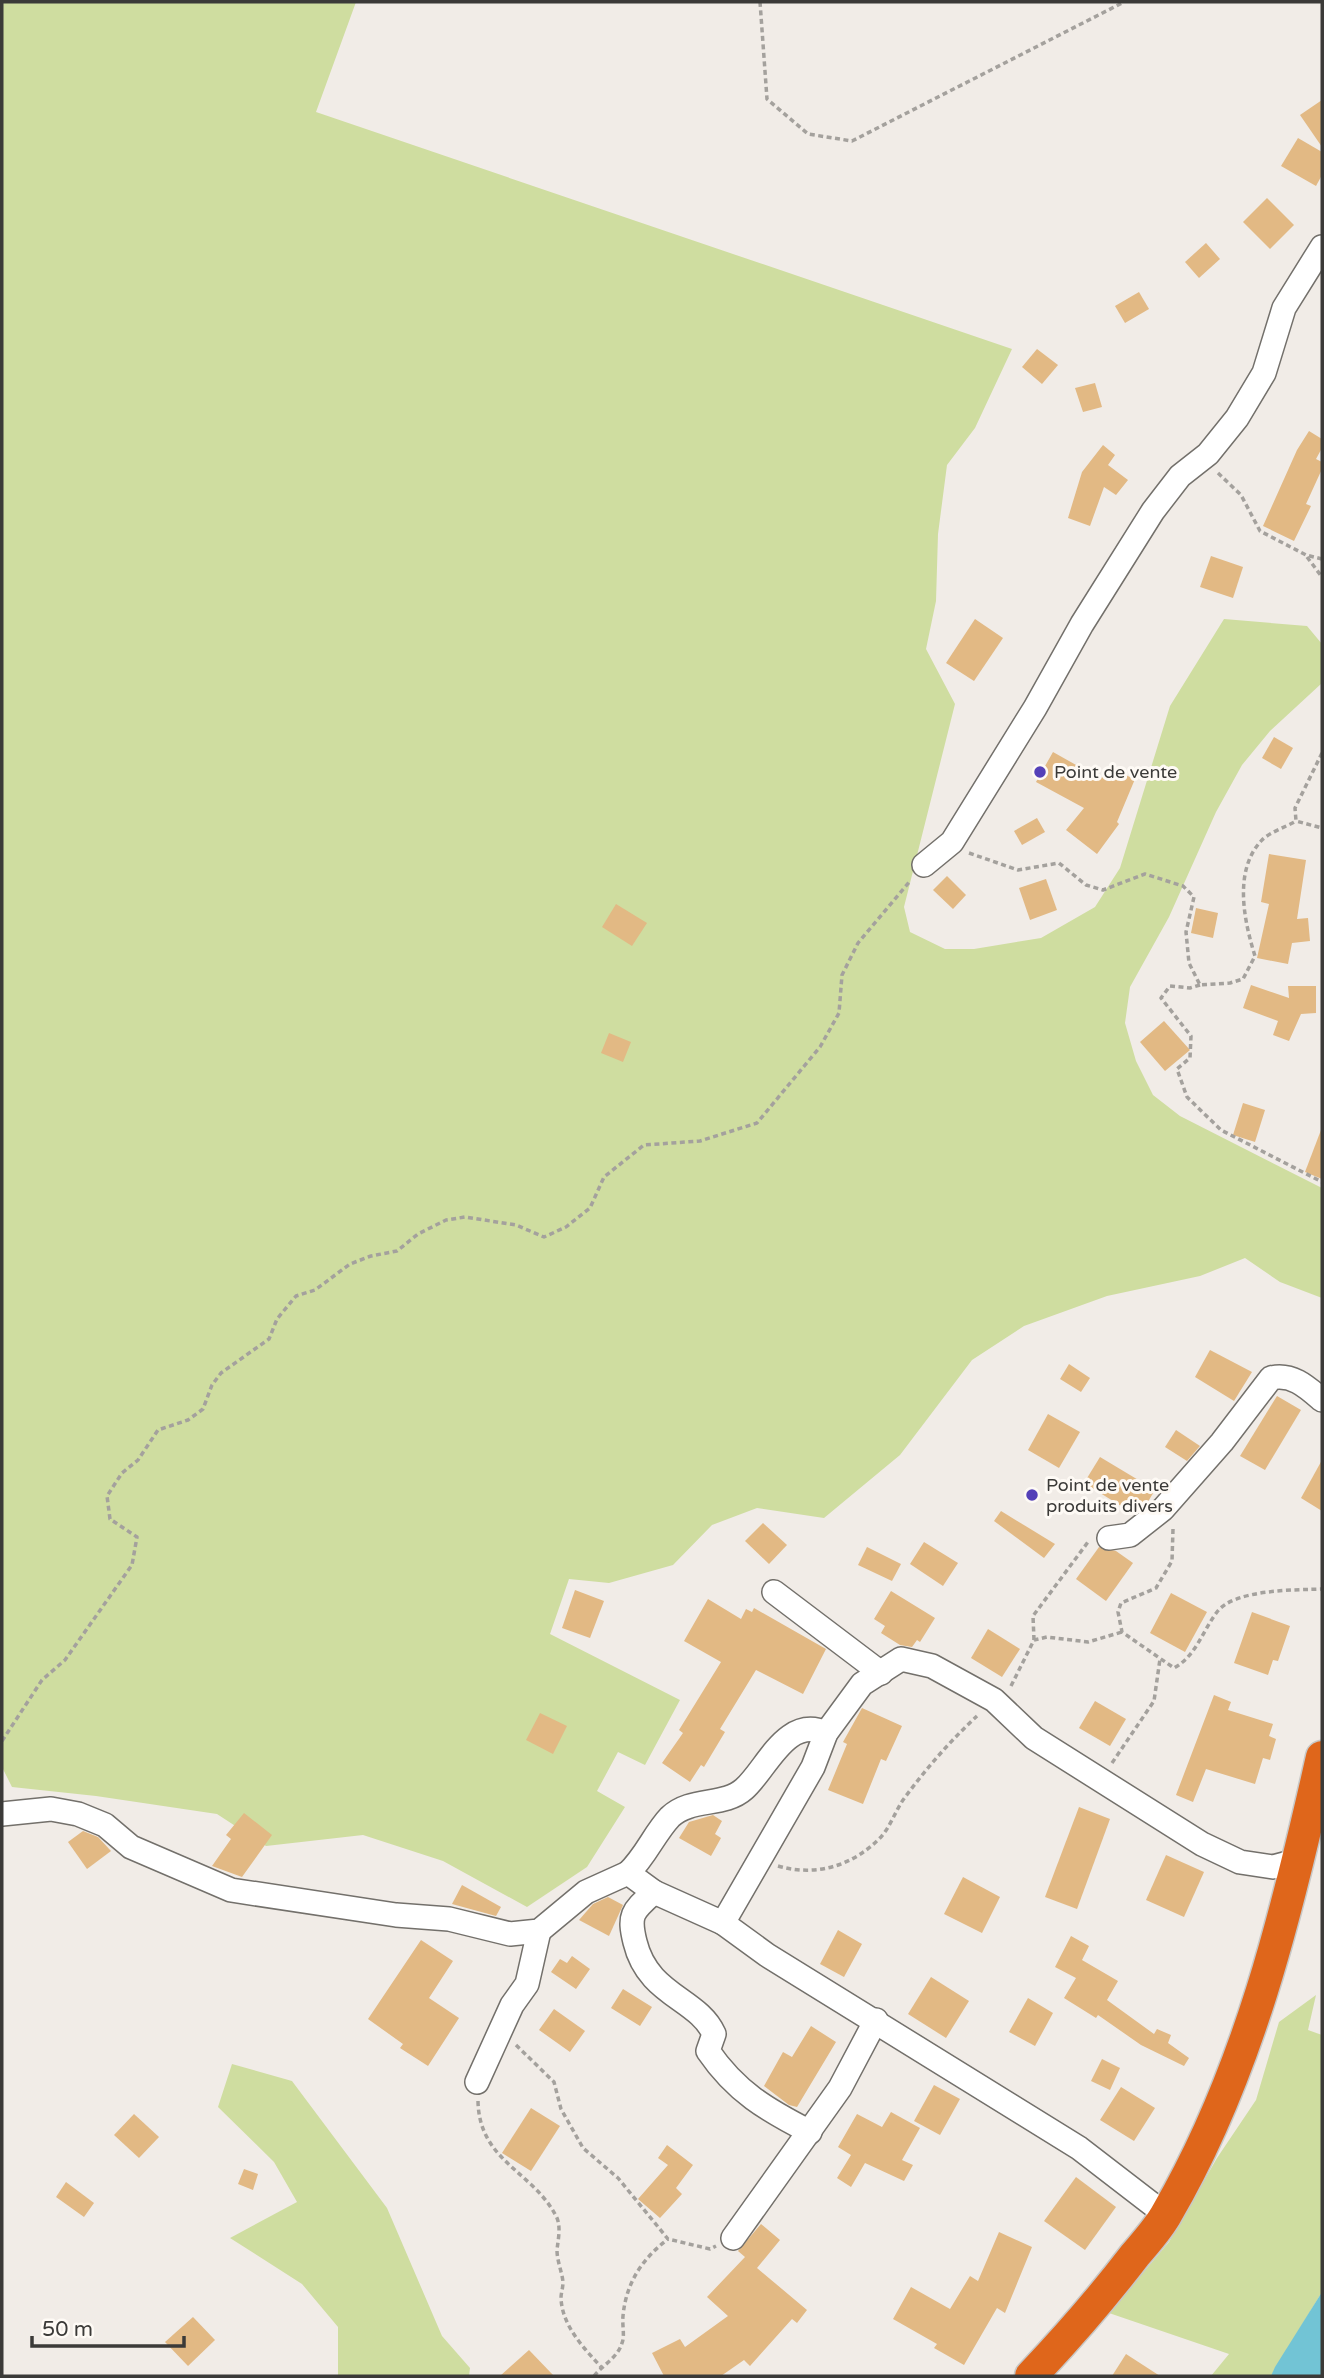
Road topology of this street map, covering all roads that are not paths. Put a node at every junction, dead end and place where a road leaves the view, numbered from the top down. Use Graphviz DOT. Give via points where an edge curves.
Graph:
graph roads {
  1 [pos="1322,247"];
  2 [pos="924,865"];
  3 [pos="1322,1400"];
  4 [pos="1109,1538"];
  5 [pos="774,1592"];
  6 [pos="881,1673"];
  7 [pos="826,1733"];
  8 [pos="1322,1757"];
  9 [pos="2,1814"];
  10 [pos="1299,1860"];
  11 [pos="628,1872"];
  12 [pos="654,1892"];
  13 [pos="723,1923"];
  14 [pos="539,1931"];
  15 [pos="876,2020"];
  16 [pos="477,2082"];
  17 [pos="810,2132"];
  18 [pos="1166,2216"];
  19 [pos="733,2238"];
  20 [pos="1031,2376"];
  1 -- 2 [label="street" via="1284,308 1264,373 1237,418 1208,454 1180,476 1153,512 952,842"];
  3 -- 4 [label="street" via="1303,1383 1281,1376 1270,1378 1163,1509 1130,1535"];
  5 -- 6 [label="street"];
  6 -- 7 [label="street" via="862,1684"];
  6 -- 10 [label="street" via="901,1659 932,1666 999,1703 1034,1738 1202,1843 1240,1862 1273,1867"];
  7 -- 11 [label="street" via="803,1731 781,1743 743,1790 679,1810"];
  7 -- 13 [label="street" via="813,1767"];
  8 -- 10 [label="highway"];
  9 -- 14 [label="street" via="51,1809 78,1814 105,1825 131,1847 232,1890 449,1919 510,1934"];
  10 -- 18 [label="highway" via="1258,2004 1230,2081"];
  11 -- 12 [label="street"];
  11 -- 14 [label="street" via="586,1892"];
  12 -- 13 [label="street"];
  12 -- 17 [label="street" via="636,1908 630,1921 639,1959 664,1989 709,2023 714,2034 708,2051 717,2064 759,2106"];
  13 -- 15 [label="street"];
  14 -- 16 [label="street" via="527,1984"];
  15 -- 17 [label="street" via="840,2088"];
  15 -- 18 [label="street" via="1079,2148"];
  17 -- 19 [label="street"];
  18 -- 20 [label="highway" via="1094,2309"];
}
